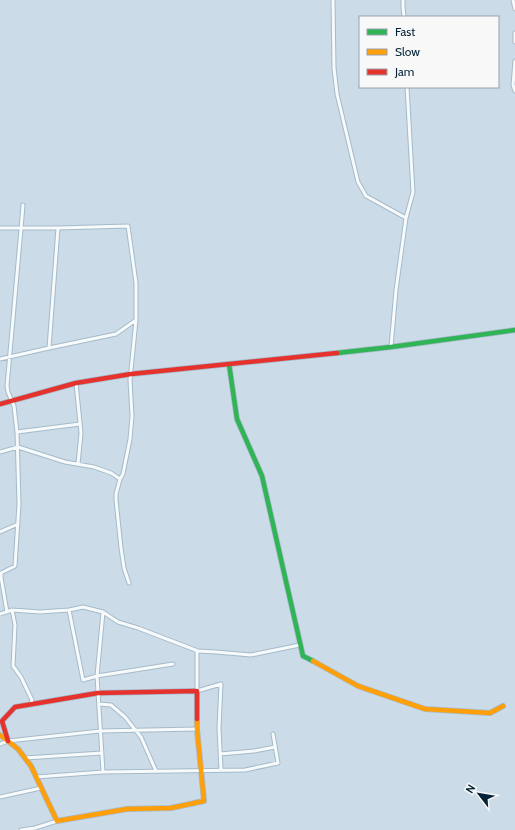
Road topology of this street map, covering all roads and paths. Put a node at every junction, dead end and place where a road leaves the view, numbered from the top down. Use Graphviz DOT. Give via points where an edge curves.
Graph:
graph roads {
  1 [pos="333,0"];
  2 [pos="403,0"];
  3 [pos="513,0"];
  4 [pos="515,9"];
  5 [pos="404,16"];
  6 [pos="515,33"];
  7 [pos="515,42"];
  8 [pos="515,60"];
  9 [pos="407,88"];
  10 [pos="515,91"];
  11 [pos="23,205"];
  12 [pos="406,218"];
  13 [pos="0,228"];
  14 [pos="58,228"];
  15 [pos="21,229"];
  16 [pos="136,320"];
  17 [pos="515,330"];
  18 [pos="49,348"];
  19 [pos="391,348"];
  20 [pos="10,356"];
  21 [pos="0,359"];
  22 [pos="229,364"];
  23 [pos="131,374"];
  24 [pos="76,383"];
  25 [pos="12,401"];
  26 [pos="0,404"];
  27 [pos="80,424"];
  28 [pos="18,432"];
  29 [pos="18,447"];
  30 [pos="0,452"];
  31 [pos="78,464"];
  32 [pos="120,479"];
  33 [pos="18,524"];
  34 [pos="0,532"];
  35 [pos="129,583"];
  36 [pos="12,610"];
  37 [pos="69,610"];
  38 [pos="7,612"];
  39 [pos="103,612"];
  40 [pos="0,614"];
  41 [pos="300,645"];
  42 [pos="196,651"];
  43 [pos="173,664"];
  44 [pos="97,676"];
  45 [pos="197,691"];
  46 [pos="98,693"];
  47 [pos="31,704"];
  48 [pos="99,704"];
  49 [pos="503,706"];
  50 [pos="197,728"];
  51 [pos="135,730"];
  52 [pos="100,731"];
  53 [pos="0,734"];
  54 [pos="273,734"];
  55 [pos="8,741"];
  56 [pos="0,744"];
  57 [pos="275,747"];
  58 [pos="102,753"];
  59 [pos="220,754"];
  60 [pos="25,758"];
  61 [pos="221,770"];
  62 [pos="156,771"];
  63 [pos="201,771"];
  64 [pos="103,772"];
  65 [pos="36,777"];
  66 [pos="41,788"];
  67 [pos="0,797"];
  68 [pos="57,821"];
  69 [pos="21,830"];
  1 -- 12 [label="street" via="334,68 358,182 366,196"];
  2 -- 5 [label="street"];
  3 -- 4 [label="street"];
  6 -- 7 [label="street"];
  8 -- 10 [label="street"];
  9 -- 12 [label="street" via="412,192"];
  11 -- 15 [label="street"];
  12 -- 19 [label="street"];
  13 -- 15 [label="street"];
  14 -- 15 [label="street"];
  14 -- 16 [label="street" via="128,226 136,283"];
  14 -- 18 [label="street"];
  15 -- 20 [label="street"];
  16 -- 18 [label="street" via="116,334"];
  16 -- 23 [label="street"];
  17 -- 19 [label="street"];
  18 -- 20 [label="street"];
  19 -- 22 [label="street"];
  20 -- 21 [label="street"];
  20 -- 25 [label="street" via="7,386"];
  22 -- 23 [label="street"];
  22 -- 41 [label="street" via="237,419 262,476"];
  23 -- 24 [label="street"];
  23 -- 32 [label="street" via="130,439"];
  24 -- 25 [label="street"];
  24 -- 27 [label="street"];
  25 -- 26 [label="street"];
  25 -- 28 [label="street"];
  27 -- 28 [label="street"];
  27 -- 31 [label="street"];
  28 -- 29 [label="street"];
  29 -- 30 [label="street"];
  29 -- 31 [label="street"];
  29 -- 33 [label="street"];
  31 -- 32 [label="street" via="111,473"];
  32 -- 35 [label="street" via="116,500 124,568"];
  33 -- 34 [label="street"];
  33 -- 38 [label="street" via="16,566 1,573"];
  36 -- 37 [label="street"];
  36 -- 38 [label="street"];
  36 -- 47 [label="street" via="15,625 13,666 22,676 32,700"];
  37 -- 39 [label="street" via="83,607"];
  37 -- 44 [label="street" via="83,680"];
  38 -- 40 [label="street"];
  39 -- 42 [label="street" via="118,622"];
  39 -- 44 [label="street"];
  41 -- 42 [label="street" via="251,655"];
  41 -- 49 [label="street" via="304,656 358,686 425,709 490,713"];
  42 -- 45 [label="street"];
  43 -- 44 [label="street"];
  44 -- 46 [label="street"];
  45 -- 46 [label="street"];
  45 -- 50 [label="street"];
  45 -- 59 [label="street" via="220,684"];
  46 -- 47 [label="street"];
  46 -- 48 [label="street"];
  47 -- 55 [label="street" via="15,707 2,721"];
  48 -- 51 [label="street" via="111,705"];
  48 -- 52 [label="street"];
  50 -- 51 [label="street"];
  50 -- 63 [label="street"];
  51 -- 52 [label="street"];
  51 -- 62 [label="street" via="141,737"];
  52 -- 55 [label="street"];
  52 -- 58 [label="street"];
  53 -- 55 [label="street"];
  54 -- 57 [label="street"];
  55 -- 56 [label="street"];
  55 -- 60 [label="street"];
  57 -- 59 [label="street"];
  57 -- 61 [label="street" via="278,763 245,770"];
  58 -- 60 [label="street"];
  58 -- 64 [label="street"];
  59 -- 61 [label="street"];
  60 -- 65 [label="street"];
  61 -- 63 [label="street"];
  62 -- 63 [label="street"];
  62 -- 64 [label="street"];
  63 -- 68 [label="street" via="204,801 171,808 128,810"];
  64 -- 65 [label="street"];
  65 -- 66 [label="street"];
  66 -- 67 [label="street"];
  66 -- 68 [label="street"];
  68 -- 69 [label="street"];
}
